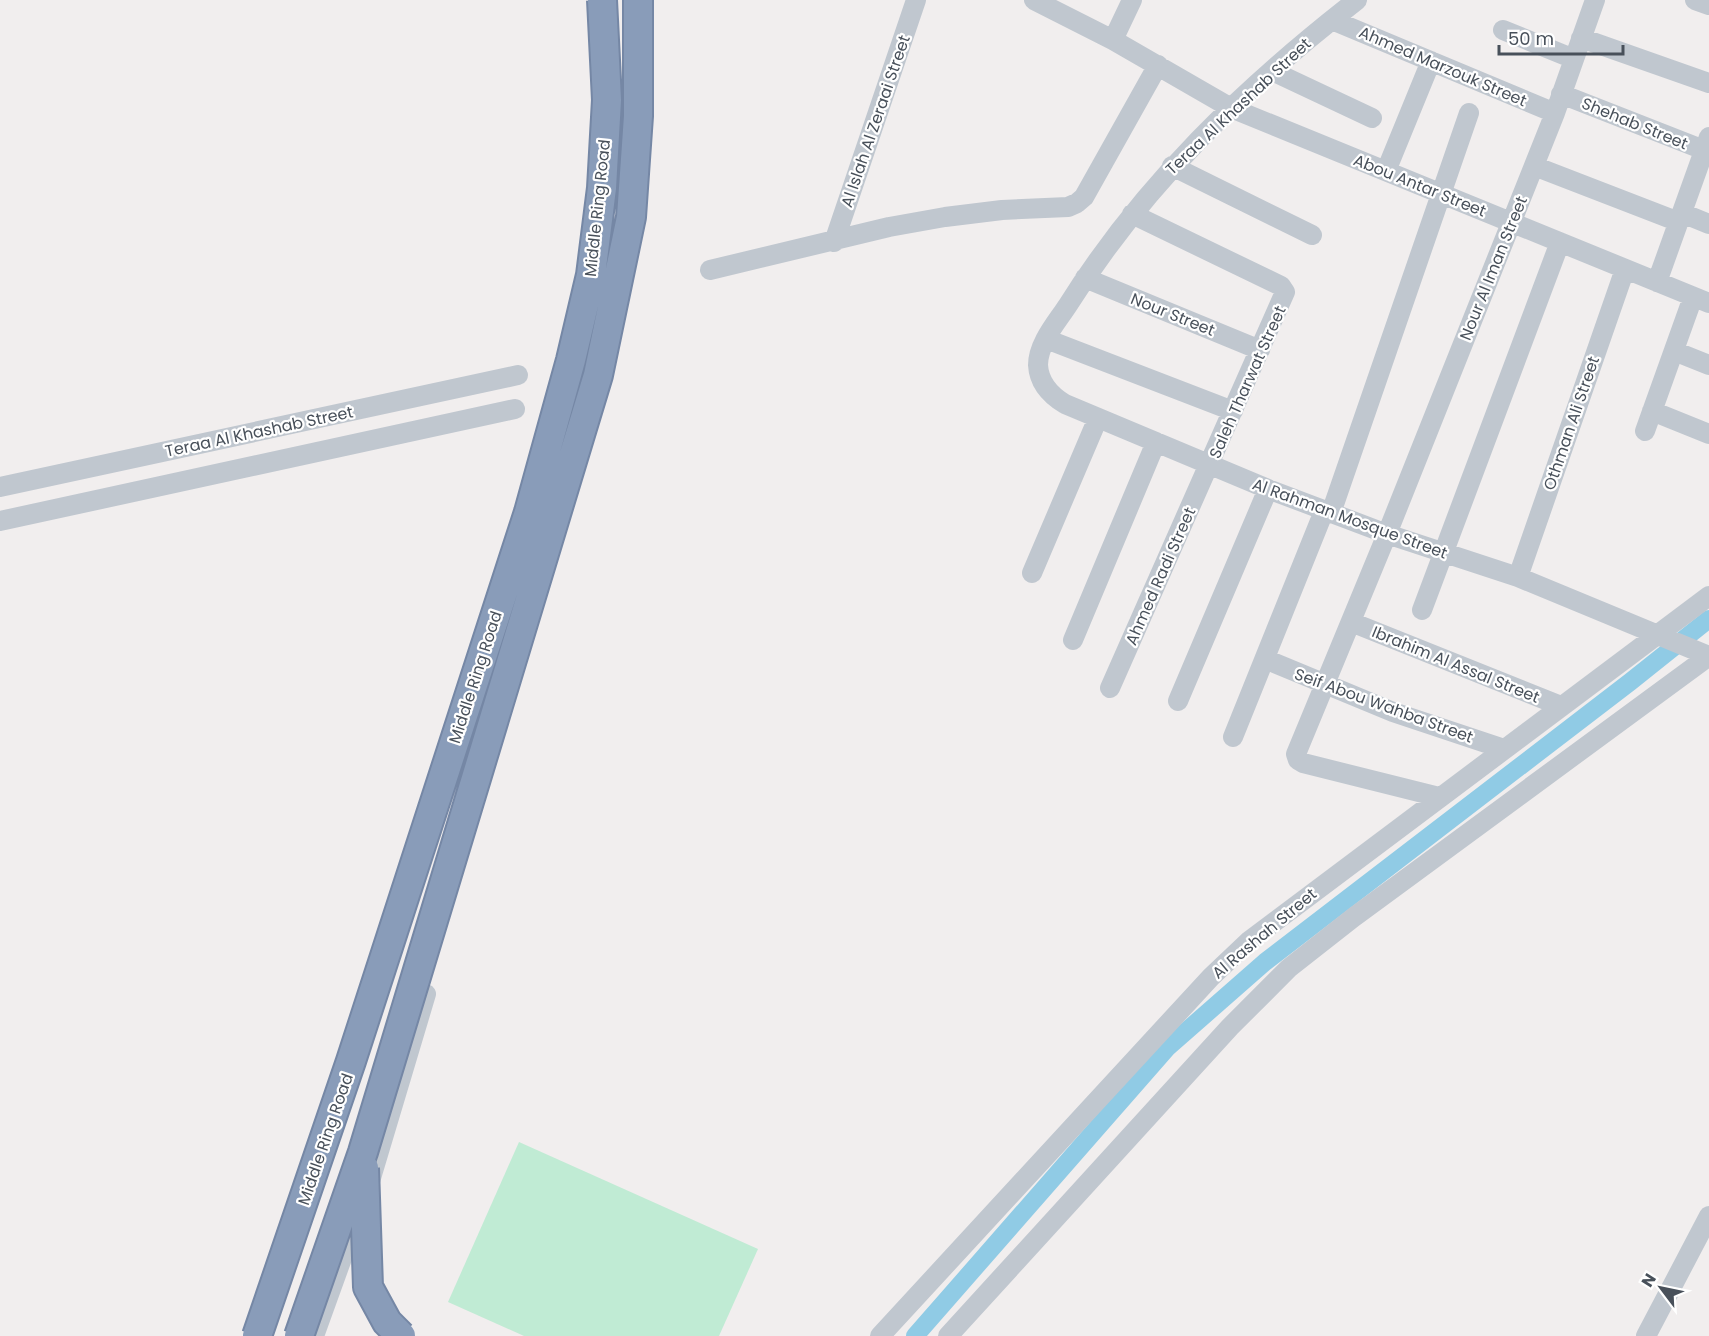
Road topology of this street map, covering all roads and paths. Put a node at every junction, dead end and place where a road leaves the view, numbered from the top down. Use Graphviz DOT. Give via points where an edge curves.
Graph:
graph roads {
  1 [pos="593,0"];
  2 [pos="602,0"];
  3 [pos="638,0"];
  4 [pos="650,0"];
  5 [pos="916,0"];
  6 [pos="1035,0"];
  7 [pos="1132,0"];
  8 [pos="1357,0"];
  9 [pos="1695,0"];
  10 [pos="1592,1"];
  11 [pos="1709,5"];
  12 [pos="1332,20"];
  13 [pos="1503,30"];
  14 [pos="1581,38"];
  15 [pos="1113,40"];
  16 [pos="1574,59"];
  17 [pos="1431,61"];
  18 [pos="1158,65"];
  19 [pos="1272,71"];
  20 [pos="1709,83"];
  21 [pos="1562,94"];
  22 [pos="1231,108"];
  23 [pos="1469,113"];
  24 [pos="1555,113"];
  25 [pos="1372,118"];
  26 [pos="1707,146"];
  27 [pos="1172,166"];
  28 [pos="1534,166"];
  29 [pos="646,170"];
  30 [pos="590,171"];
  31 [pos="1386,171"];
  32 [pos="1441,194"];
  33 [pos="1132,214"];
  34 [pos="1681,218"];
  35 [pos="1511,222"];
  36 [pos="1709,224"];
  37 [pos="1312,235"];
  38 [pos="834,242"];
  39 [pos="1560,242"];
  40 [pos="1625,269"];
  41 [pos="710,270"];
  42 [pos="1085,278"];
  43 [pos="1658,282"];
  44 [pos="1701,300"];
  45 [pos="1046,339"];
  46 [pos="1260,350"];
  47 [pos="1674,351"];
  48 [pos="1709,365"];
  49 [pos="518,375"];
  50 [pos="515,409"];
  51 [pos="1233,411"];
  52 [pos="1652,411"];
  53 [pos="1098,418"];
  54 [pos="1645,431"];
  55 [pos="1709,434"];
  56 [pos="1156,442"];
  57 [pos="1209,465"];
  58 [pos="0,487"];
  59 [pos="1268,489"];
  60 [pos="1328,512"];
  61 [pos="0,521"];
  62 [pos="1387,534"];
  63 [pos="1443,553"];
  64 [pos="1032,573"];
  65 [pos="1518,577"];
  66 [pos="1709,596"];
  67 [pos="1422,610"];
  68 [pos="1351,622"];
  69 [pos="1658,634"];
  70 [pos="1073,640"];
  71 [pos="1709,656"];
  72 [pos="1265,659"];
  73 [pos="1325,684"];
  74 [pos="1110,688"];
  75 [pos="1178,701"];
  76 [pos="1561,706"];
  77 [pos="1233,737"];
  78 [pos="445,743"];
  79 [pos="1504,749"];
  80 [pos="496,757"];
  81 [pos="1439,797"];
  82 [pos="363,1152"];
  83 [pos="1709,1216"];
  84 [pos="251,1336"];
  85 [pos="257,1336"];
  86 [pos="299,1336"];
  87 [pos="314,1336"];
  88 [pos="400,1336"];
  89 [pos="880,1336"];
  90 [pos="948,1336"];
  91 [pos="1646,1336"];
  1 -- 30 [label="street"];
  2 -- 85 [label="highway, Middle Ring Road, bridge" via="607,100 602,188 591,274 571,360 522,534 355,1050"];
  3 -- 82 [label="highway, Middle Ring Road, bridge" via="638,116 632,217 598,375"];
  4 -- 29 [label="street"];
  5 -- 38 [label="street, Al Islah Al Zeraai Street"];
  6 -- 15 [label="street, Abou Antar Street"];
  7 -- 15 [label="street"];
  8 -- 12 [label="street, Teraa Al Khashab Street"];
  9 -- 11 [label="street"];
  10 -- 14 [label="street, Nour Al Iman Street"];
  12 -- 17 [label="street, Ahmed Marzouk Street"];
  12 -- 19 [label="street, Teraa Al Khashab Street"];
  13 -- 16 [label="street"];
  14 -- 16 [label="street, Nour Al Iman Street"];
  14 -- 20 [label="street"];
  15 -- 18 [label="street, Abou Antar Street"];
  16 -- 21 [label="street, Nour Al Iman Street"];
  17 -- 24 [label="street, Ahmed Marzouk Street"];
  17 -- 31 [label="street"];
  18 -- 22 [label="street, Abou Antar Street"];
  18 -- 38 [label="street" via="1077,203 1068,207 945,217"];
  19 -- 22 [label="street, Teraa Al Khashab Street"];
  19 -- 25 [label="street"];
  21 -- 24 [label="street, Nour Al Iman Street"];
  21 -- 26 [label="street, Shehab Street"];
  22 -- 27 [label="street, Teraa Al Khashab Street"];
  22 -- 31 [label="street, Abou Antar Street"];
  23 -- 32 [label="street"];
  24 -- 28 [label="street, Nour Al Iman Street"];
  26 -- 34 [label="street"];
  27 -- 33 [label="street, Teraa Al Khashab Street"];
  27 -- 37 [label="street"];
  28 -- 34 [label="street"];
  28 -- 35 [label="street, Nour Al Iman Street"];
  29 -- 30 [label="street"];
  29 -- 80 [label="street" via="630,282 610,377"];
  30 -- 78 [label="street" via="579,273 558,367"];
  31 -- 32 [label="street, Abou Antar Street"];
  32 -- 35 [label="street, Abou Antar Street"];
  32 -- 60 [label="street"];
  33 -- 42 [label="street, Teraa Al Khashab Street"];
  33 -- 46 [label="street, Saleh Tharwat Street" via="1283,287 1284,297"];
  34 -- 36 [label="street"];
  34 -- 43 [label="street"];
  35 -- 39 [label="street, Abou Antar Street"];
  35 -- 62 [label="street, Nour Al Iman Street"];
  38 -- 41 [label="street"];
  39 -- 40 [label="street, Abou Antar Street"];
  39 -- 63 [label="street"];
  40 -- 43 [label="street, Abou Antar Street"];
  40 -- 65 [label="street, Othman Ali Street"];
  42 -- 45 [label="street, Teraa Al Khashab Street"];
  42 -- 46 [label="street, Nour Street"];
  43 -- 44 [label="street, Abou Antar Street"];
  44 -- 47 [label="street"];
  45 -- 51 [label="street"];
  45 -- 53 [label="street, Al Rahman Mosque Street" via="1038,363 1045,388 1054,398"];
  46 -- 51 [label="street, Saleh Tharwat Street"];
  47 -- 48 [label="street"];
  47 -- 52 [label="street"];
  49 -- 58 [label="street, Teraa Al Khashab Street"];
  50 -- 61 [label="street, Teraa Al Khashab Street"];
  51 -- 57 [label="street, Saleh Tharwat Street"];
  52 -- 54 [label="street"];
  52 -- 55 [label="street"];
  53 -- 56 [label="street, Al Rahman Mosque Street"];
  53 -- 64 [label="street"];
  56 -- 57 [label="street, Al Rahman Mosque Street"];
  56 -- 70 [label="street"];
  57 -- 59 [label="street, Al Rahman Mosque Street"];
  57 -- 74 [label="street, Ahmed Radi Street"];
  59 -- 60 [label="street, Al Rahman Mosque Street"];
  59 -- 75 [label="street"];
  60 -- 62 [label="street, Al Rahman Mosque Street"];
  60 -- 72 [label="street"];
  62 -- 63 [label="street, Al Rahman Mosque Street"];
  62 -- 68 [label="street, Nour Al Iman Street"];
  63 -- 65 [label="street, Al Rahman Mosque Street"];
  63 -- 67 [label="street"];
  65 -- 69 [label="street, Al Rahman Mosque Street"];
  66 -- 69 [label="street, Al Rashah Street"];
  68 -- 73 [label="street, Nour Al Iman Street"];
  68 -- 76 [label="street, Ibrahim Al Assal Street"];
  69 -- 71 [label="street, Al Rahman Mosque Street"];
  69 -- 76 [label="street, Al Rashah Street"];
  71 -- 90 [label="street" via="1289,968 1230,1027"];
  72 -- 73 [label="street, Seif Abou Wahba Street"];
  72 -- 77 [label="street"];
  73 -- 79 [label="street, Seif Abou Wahba Street" via="1393,712"];
  73 -- 81 [label="street, Nour Al Iman Street" via="1297,751 1300,762"];
  76 -- 79 [label="street, Al Rashah Street"];
  78 -- 80 [label="street"];
  78 -- 84 [label="street"];
  79 -- 81 [label="street, Al Rashah Street"];
  80 -- 87 [label="street" via="371,1178"];
  81 -- 89 [label="street, Al Rashah Street" via="1249,941 1211,977"];
  82 -- 86 [label="highway, Middle Ring Road, bridge"];
  82 -- 88 [label="highway, bridge" via="368,1287 387,1322"];
  83 -- 91 [label="street"];
}
